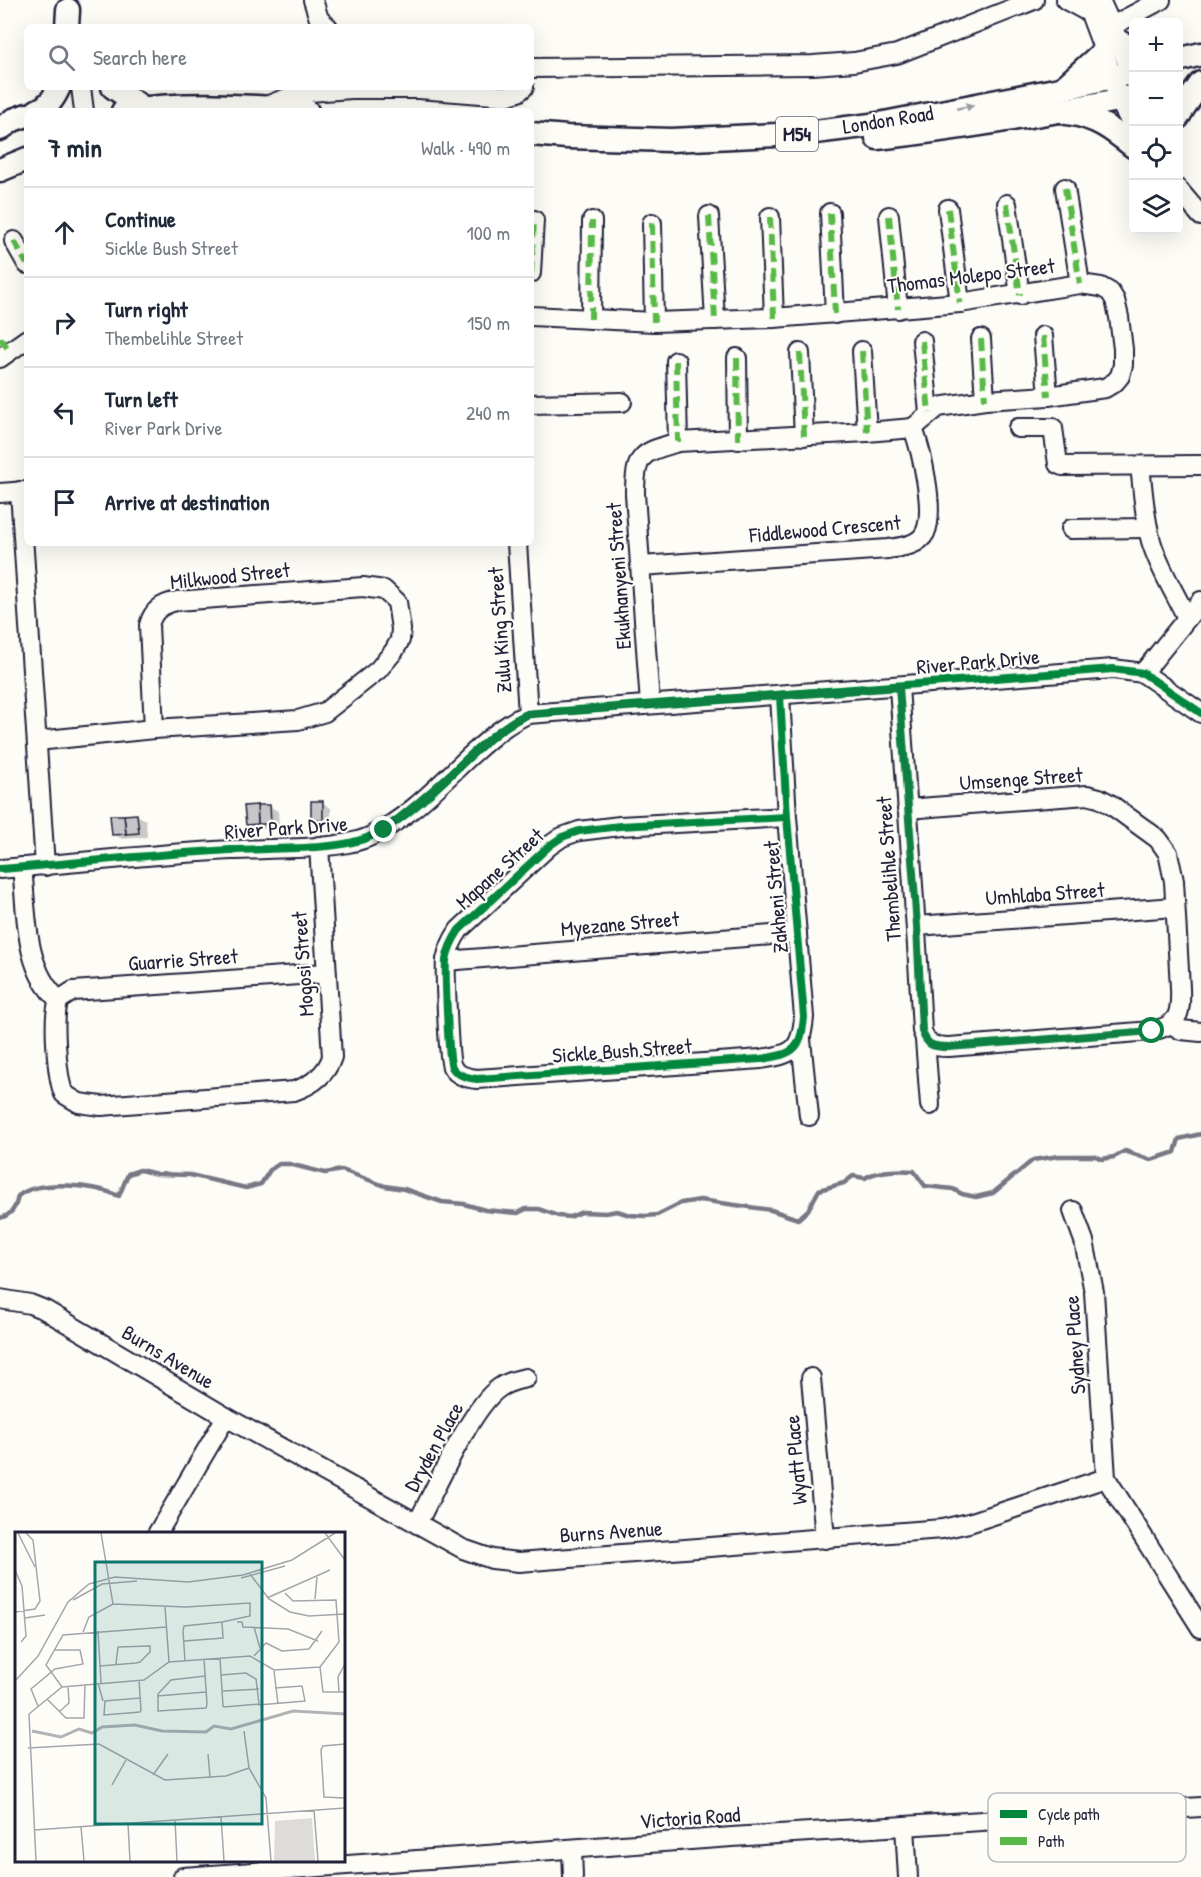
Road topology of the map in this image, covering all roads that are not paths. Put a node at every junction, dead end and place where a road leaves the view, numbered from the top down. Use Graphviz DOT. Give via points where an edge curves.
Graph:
graph roads {
  1 [pos="313,0"];
  2 [pos="1034,0"];
  3 [pos="1066,0"];
  4 [pos="1161,0"];
  5 [pos="1097,4"];
  6 [pos="325,24"];
  7 [pos="1117,42"];
  8 [pos="534,71"];
  9 [pos="1128,76"];
  10 [pos="1201,78"];
  11 [pos="1183,83"];
  12 [pos="1201,83"];
  13 [pos="1060,89"];
  14 [pos="57,90"];
  15 [pos="81,90"];
  16 [pos="116,90"];
  17 [pos="361,90"];
  18 [pos="412,90"];
  19 [pos="520,90"];
  20 [pos="1126,98"];
  21 [pos="264,106"];
  22 [pos="42,108"];
  23 [pos="84,108"];
  24 [pos="131,108"];
  25 [pos="164,108"];
  26 [pos="281,108"];
  27 [pos="1183,108"];
  28 [pos="1055,112"];
  29 [pos="24,117"];
  30 [pos="1133,126"];
  31 [pos="0,129"];
  32 [pos="24,130"];
  33 [pos="534,134"];
  34 [pos="0,135"];
  35 [pos="1129,143"];
  36 [pos="534,145"];
  37 [pos="1065,188"];
  38 [pos="1183,193"];
  39 [pos="1007,204"];
  40 [pos="948,209"];
  41 [pos="830,213"];
  42 [pos="709,216"];
  43 [pos="888,216"];
  44 [pos="1201,216"];
  45 [pos="770,217"];
  46 [pos="592,221"];
  47 [pos="651,224"];
  48 [pos="14,240"];
  49 [pos="24,258"];
  50 [pos="1080,284"];
  51 [pos="1020,295"];
  52 [pos="960,303"];
  53 [pos="897,309"];
  54 [pos="835,314"];
  55 [pos="534,316"];
  56 [pos="774,318"];
  57 [pos="591,319"];
  58 [pos="715,320"];
  59 [pos="654,322"];
  60 [pos="1043,336"];
  61 [pos="981,339"];
  62 [pos="24,340"];
  63 [pos="922,341"];
  64 [pos="3,349"];
  65 [pos="862,351"];
  66 [pos="800,353"];
  67 [pos="737,358"];
  68 [pos="676,361"];
  69 [pos="1048,396"];
  70 [pos="985,400"];
  71 [pos="622,402"];
  72 [pos="534,404"];
  73 [pos="929,413"];
  74 [pos="913,428"];
  75 [pos="1018,428"];
  76 [pos="867,432"];
  77 [pos="804,436"];
  78 [pos="738,440"];
  79 [pos="678,442"];
  80 [pos="1201,465"];
  81 [pos="1140,466"];
  82 [pos="24,491"];
  83 [pos="0,493"];
  84 [pos="1148,528"];
  85 [pos="1071,529"];
  86 [pos="27,546"];
  87 [pos="517,546"];
  88 [pos="641,566"];
  89 [pos="1201,601"];
  90 [pos="1187,618"];
  91 [pos="1143,673"];
  92 [pos="899,687"];
  93 [pos="780,696"];
  94 [pos="650,704"];
  95 [pos="1201,713"];
  96 [pos="528,714"];
  97 [pos="154,729"];
  98 [pos="37,741"];
  99 [pos="907,809"];
  100 [pos="787,818"];
  101 [pos="319,846"];
  102 [pos="45,866"];
  103 [pos="22,867"];
  104 [pos="0,869"];
  105 [pos="1176,907"];
  106 [pos="917,926"];
  107 [pos="797,933"];
  108 [pos="446,961"];
  109 [pos="326,973"];
  110 [pos="58,1006"];
  111 [pos="1174,1020"];
  112 [pos="1201,1032"];
  113 [pos="801,1040"];
  114 [pos="928,1042"];
  115 [pos="459,1074"];
  116 [pos="930,1105"];
  117 [pos="809,1116"];
  118 [pos="1073,1211"];
  119 [pos="0,1299"];
  120 [pos="526,1378"];
  121 [pos="811,1378"];
  122 [pos="226,1417"];
  123 [pos="1106,1478"];
  124 [pos="417,1524"];
  125 [pos="158,1532"];
  126 [pos="825,1539"];
  127 [pos="1201,1628"];
  128 [pos="1201,1807"];
  129 [pos="1186,1808"];
  130 [pos="988,1821"];
  131 [pos="905,1826"];
  132 [pos="572,1849"];
  133 [pos="235,1875"];
  134 [pos="183,1877"];
  135 [pos="573,1877"];
  136 [pos="908,1877"];
  1 -- 6 [label="street"];
  2 -- 8 [label="street" via="897,54 854,62"];
  3 -- 5 [label="street"];
  4 -- 7 [label="street"];
  5 -- 7 [label="street"];
  5 -- 7 [label="street"];
  7 -- 9 [label="street"];
  7 -- 13 [label="main road"];
  9 -- 13 [label="main road, London Road / M54"];
  9 -- 20 [label="street"];
  10 -- 11 [label="main road"];
  12 -- 27 [label="main road"];
  33 -- 13 [label="main road, London Road / M54, one-way" via="671,140 799,134 879,124"];
  14 -- 22 [label="main road"];
  15 -- 23 [label="street"];
  16 -- 24 [label="main road"];
  17 -- 21 [label="street" via="295,95"];
  18 -- 19 [label="street" via="506,96"];
  20 -- 28 [label="main road, London Road / M54"];
  20 -- 30 [label="street"];
  21 -- 25 [label="main road"];
  21 -- 26 [label="main road"];
  28 -- 35 [label="main road" via="1098,120"];
  28 -- 36 [label="main road, London Road / M54" via="822,144 700,149"];
  29 -- 31 [label="main road"];
  32 -- 34 [label="main road"];
  37 -- 50 [label="street"];
  38 -- 44 [label="street"];
  39 -- 51 [label="street"];
  40 -- 52 [label="street"];
  41 -- 54 [label="street"];
  42 -- 58 [label="street"];
  43 -- 53 [label="street"];
  45 -- 56 [label="street"];
  46 -- 57 [label="street"];
  47 -- 59 [label="street"];
  48 -- 49 [label="street"];
  50 -- 51 [label="street, Thomas Molepo Street"];
  50 -- 69 [label="street, Thomas Molepo Street" via="1101,287 1115,300 1123,349 1120,376 1105,388"];
  51 -- 52 [label="street, Thomas Molepo Street"];
  52 -- 53 [label="street, Thomas Molepo Street"];
  53 -- 54 [label="street, Thomas Molepo Street"];
  54 -- 56 [label="street, Thomas Molepo Street"];
  55 -- 57 [label="street, Thomas Molepo Street"];
  56 -- 58 [label="street, Thomas Molepo Street"];
  57 -- 59 [label="street, Thomas Molepo Street"];
  58 -- 59 [label="street, Thomas Molepo Street"];
  60 -- 69 [label="street"];
  61 -- 70 [label="street"];
  62 -- 64 [label="street"];
  63 -- 73 [label="street"];
  65 -- 76 [label="street"];
  66 -- 77 [label="street"];
  67 -- 78 [label="street"];
  68 -- 79 [label="street"];
  69 -- 70 [label="street, Thomas Molepo Street"];
  70 -- 73 [label="street, Thomas Molepo Street" via="938,407"];
  71 -- 72 [label="street"];
  73 -- 74 [label="street, Thomas Molepo Street"];
  74 -- 76 [label="street"];
  74 -- 88 [label="street, Fiddlewood Crescent" via="925,471 928,512 924,534 917,542 888,549"];
  75 -- 81 [label="street" via="1053,428 1058,464 1062,466"];
  76 -- 77 [label="street"];
  77 -- 78 [label="street"];
  78 -- 79 [label="street"];
  79 -- 88 [label="street, Ekukhanyeni Street" via="649,451 637,466"];
  80 -- 81 [label="street"];
  81 -- 84 [label="street"];
  82 -- 83 [label="street"];
  84 -- 85 [label="street"];
  84 -- 90 [label="street" via="1161,566"];
  86 -- 98 [label="street"];
  87 -- 96 [label="street, Zulu King Street"];
  88 -- 94 [label="street, Ekukhanyeni Street"];
  89 -- 90 [label="street"];
  90 -- 91 [label="street"];
  91 -- 92 [label="street, River Park Drive" via="1113,669"];
  91 -- 95 [label="street, River Park Drive"];
  92 -- 93 [label="street, River Park Drive"];
  92 -- 99 [label="street, Thembelihle Street"];
  93 -- 94 [label="street, River Park Drive"];
  93 -- 100 [label="street, Zakheni Street"];
  94 -- 96 [label="street, River Park Drive"];
  96 -- 101 [label="street, River Park Drive" via="496,732 384,830 355,842"];
  97 -- 97 [label="street, Milkwood Street" via="298,720 325,712 378,670 394,651 401,629 397,602 388,591 363,587 163,605 154,612 149,625"];
  97 -- 98 [label="street, Milkwood Street"];
  98 -- 102 [label="street"];
  99 -- 105 [label="street, Umsenge Street" via="1072,795 1099,798 1158,839 1168,853"];
  99 -- 106 [label="street, Thembelihle Street"];
  100 -- 107 [label="street, Zakheni Street"];
  100 -- 108 [label="street, Mapane Street" via="620,826 562,837 459,930"];
  101 -- 102 [label="street, River Park Drive"];
  101 -- 109 [label="street, Mogosi Street"];
  102 -- 103 [label="street, River Park Drive"];
  103 -- 104 [label="street, River Park Drive"];
  103 -- 110 [label="street" via="31,949 37,971"];
  105 -- 106 [label="street, Umhlaba Street"];
  105 -- 111 [label="street, Umsenge Street" via="1181,1005"];
  106 -- 114 [label="street, Thembelihle Street" via="922,1031"];
  107 -- 108 [label="street, Myezane Street"];
  107 -- 113 [label="street, Zakheni Street" via="804,1017"];
  108 -- 115 [label="street, Mapane Street" via="450,1060"];
  109 -- 110 [label="street, Guarrie Street" via="73,991"];
  109 -- 110 [label="street, Mogosi Street" via="332,1057 321,1076 294,1091 101,1106 79,1103 64,1094 58,1077"];
  111 -- 112 [label="street" via="1181,1030"];
  111 -- 114 [label="street" via="1152,1031 949,1047"];
  113 -- 115 [label="street, Sickle Bush Street" via="788,1053 761,1059 477,1079"];
  113 -- 117 [label="street, Zakheni Street"];
  114 -- 116 [label="street, Thembelihle Street"];
  118 -- 123 [label="street, Sydney Place" via="1084,1241 1094,1292"];
  119 -- 122 [label="street, Burns Avenue" via="45,1310"];
  120 -- 124 [label="street, Dryden Place" via="498,1388 473,1419"];
  121 -- 126 [label="street, Wyatt Place"];
  122 -- 124 [label="street, Burns Avenue"];
  122 -- 125 [label="street"];
  123 -- 126 [label="street, Burns Avenue" via="942,1529"];
  123 -- 127 [label="street"];
  124 -- 126 [label="street, Burns Avenue" via="463,1550 506,1562"];
  128 -- 129 [label="street, Victoria Road"];
  130 -- 131 [label="street, Victoria Road"];
  131 -- 132 [label="street, Victoria Road"];
  131 -- 136 [label="street"];
  132 -- 133 [label="street, Victoria Road"];
  132 -- 135 [label="street"];
  133 -- 134 [label="street, Victoria Road"];
}
